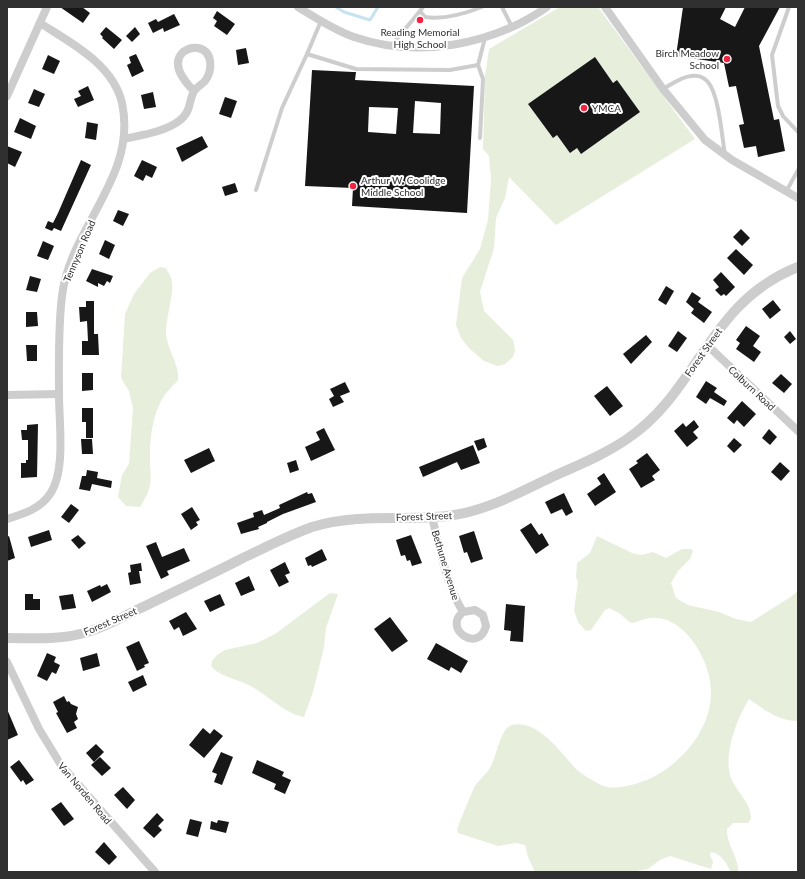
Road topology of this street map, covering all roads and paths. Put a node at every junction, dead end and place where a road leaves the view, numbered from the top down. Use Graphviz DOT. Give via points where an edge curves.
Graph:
graph roads {
  1 [pos="47,7"];
  2 [pos="298,7"];
  3 [pos="482,7"];
  4 [pos="502,7"];
  5 [pos="547,7"];
  6 [pos="605,7"];
  7 [pos="789,7"];
  8 [pos="422,9"];
  9 [pos="40,22"];
  10 [pos="321,22"];
  11 [pos="513,28"];
  12 [pos="485,38"];
  13 [pos="392,45"];
  14 [pos="307,54"];
  15 [pos="478,66"];
  16 [pos="663,90"];
  17 [pos="194,91"];
  18 [pos="7,96"];
  19 [pos="798,132"];
  20 [pos="480,138"];
  21 [pos="124,139"];
  22 [pos="725,155"];
  23 [pos="798,170"];
  24 [pos="256,190"];
  25 [pos="786,190"];
  26 [pos="798,198"];
  27 [pos="798,267"];
  28 [pos="707,345"];
  29 [pos="59,394"];
  30 [pos="7,395"];
  31 [pos="798,431"];
  32 [pos="432,518"];
  33 [pos="7,519"];
  34 [pos="463,612"];
  35 [pos="7,638"];
  36 [pos="7,662"];
  37 [pos="155,872"];
  1 -- 9 [label="street"];
  2 -- 10 [label="street"];
  3 -- 8 [label="lane" via="457,15 433,18 425,17"];
  4 -- 11 [label="lane"];
  5 -- 11 [label="street"];
  6 -- 16 [label="street"];
  7 -- 19 [label="lane" via="772,55 778,106 783,116"];
  8 -- 13 [label="lane"];
  9 -- 18 [label="street"];
  9 -- 21 [label="street, Tennyson Road" via="90,57 109,75 122,102"];
  10 -- 13 [label="street" via="355,37"];
  10 -- 14 [label="lane"];
  11 -- 12 [label="street"];
  12 -- 13 [label="street" via="444,46"];
  12 -- 15 [label="lane"];
  14 -- 15 [label="lane" via="356,69 450,70"];
  14 -- 24 [label="lane" via="282,108"];
  15 -- 20 [label="lane" via="483,79"];
  16 -- 22 [label="street" via="705,140"];
  16 -- 22 [label="lane" via="680,79 692,76 708,81 714,92"];
  17 -- 17 [label="street" via="183,79 178,64 184,51 194,48 206,53 210,66 207,78"];
  17 -- 21 [label="street" via="190,106 181,120 153,132"];
  21 -- 29 [label="street, Tennyson Road" via="116,170 65,280 60,316"];
  22 -- 25 [label="street"];
  23 -- 25 [label="lane"];
  25 -- 26 [label="street"];
  27 -- 28 [label="street, Forest Street" via="770,281 750,295"];
  28 -- 31 [label="street, Colburn Road"];
  28 -- 32 [label="street, Forest Street" via="660,410 638,431 616,446 479,509"];
  29 -- 30 [label="street"];
  29 -- 33 [label="street, Tennyson Road" via="59,455 54,487 38,506"];
  32 -- 34 [label="street, Bethune Avenue" via="442,558"];
  32 -- 35 [label="street, Forest Street" via="358,518 320,525 278,541 92,630 56,638"];
  36 -- 37 [label="street, Van Norden Road" via="39,729 61,765"];
}
